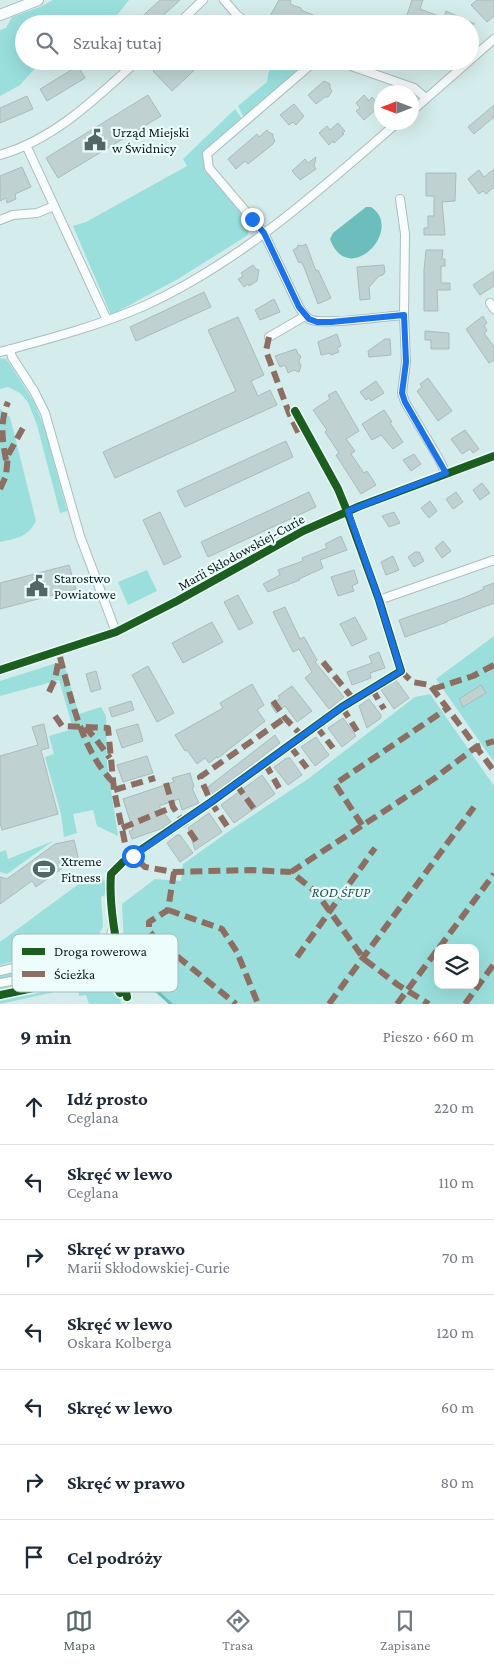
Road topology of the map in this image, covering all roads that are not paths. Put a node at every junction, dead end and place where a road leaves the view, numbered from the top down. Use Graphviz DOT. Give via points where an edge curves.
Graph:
graph roads {
  1 [pos="38,0"];
  2 [pos="203,0"];
  3 [pos="224,0"];
  4 [pos="0,15"];
  5 [pos="187,15"];
  6 [pos="237,15"];
  7 [pos="494,39"];
  8 [pos="479,52"];
  9 [pos="127,70"];
  10 [pos="305,70"];
  11 [pos="363,70"];
  12 [pos="458,70"];
  13 [pos="426,98"];
  14 [pos="419,104"];
  15 [pos="389,130"];
  16 [pos="26,146"];
  17 [pos="0,155"];
  18 [pos="400,199"];
  19 [pos="54,206"];
  20 [pos="0,220"];
  21 [pos="264,233"];
  22 [pos="404,315"];
  23 [pos="305,316"];
  24 [pos="107,320"];
  25 [pos="269,337"];
  26 [pos="10,349"];
  27 [pos="0,352"];
  28 [pos="295,411"];
  29 [pos="494,456"];
  30 [pos="446,473"];
  31 [pos="348,511"];
  32 [pos="494,560"];
  33 [pos="379,600"];
  34 [pos="116,632"];
  35 [pos="0,670"];
  36 [pos="114,924"];
  37 [pos="111,934"];
  38 [pos="116,934"];
  39 [pos="126,992"];
  40 [pos="127,997"];
  1 -- 4 [label="street"];
  2 -- 5 [label="street"];
  3 -- 6 [label="street"];
  7 -- 8 [label="street"];
  9 -- 16 [label="street" via="85,108"];
  10 -- 21 [label="street" via="207,154 208,168"];
  11 -- 13 [label="street" via="414,88"];
  12 -- 13 [label="street"];
  13 -- 14 [label="street"];
  15 -- 21 [label="street"];
  16 -- 17 [label="street"];
  16 -- 19 [label="street"];
  18 -- 22 [label="street" via="405,234"];
  19 -- 20 [label="street" via="37,213"];
  19 -- 24 [label="street"];
  21 -- 23 [label="street"];
  21 -- 24 [label="street" via="185,285"];
  22 -- 23 [label="street" via="331,322 317,322"];
  22 -- 30 [label="street" via="406,362 402,393"];
  23 -- 25 [label="street"];
  24 -- 26 [label="street"];
  26 -- 27 [label="street"];
  26 -- 34 [label="street" via="45,413 80,536"];
  28 -- 31 [label="street"];
  29 -- 30 [label="street, Marii Skłodowskiej-Curie"];
  30 -- 31 [label="street, Marii Skłodowskiej-Curie"];
  31 -- 33 [label="street"];
  31 -- 34 [label="street, Marii Skłodowskiej-Curie" via="303,531"];
  32 -- 33 [label="street"];
  33 -- 36 [label="street" via="401,671 342,707 116,868 110,882"];
  34 -- 35 [label="street, Marii Skłodowskiej-Curie"];
  36 -- 37 [label="street"];
  36 -- 38 [label="street"];
  39 -- 40 [label="street"];
}
